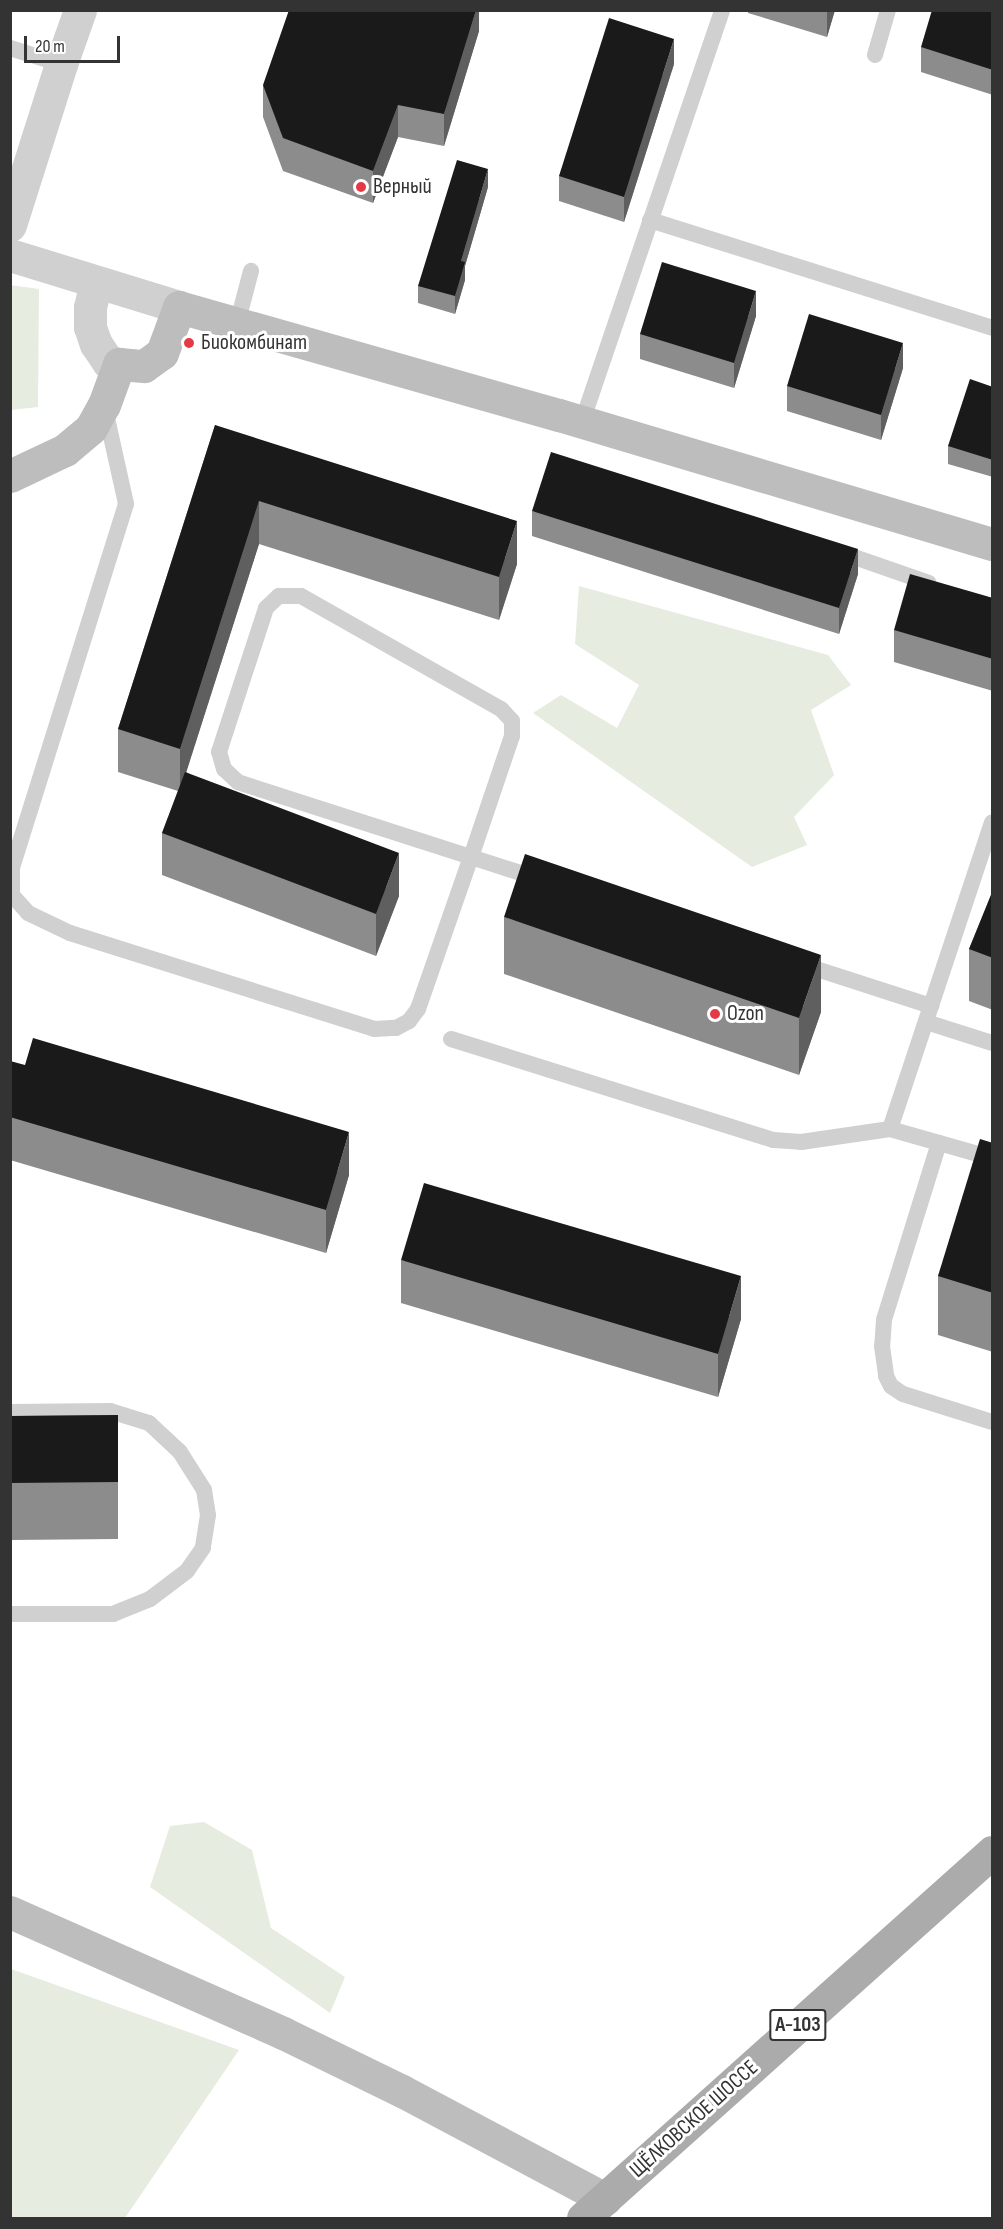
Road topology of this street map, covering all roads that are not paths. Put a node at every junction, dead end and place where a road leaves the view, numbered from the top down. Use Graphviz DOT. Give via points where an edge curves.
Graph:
graph roads {
  1 [pos="80,10"];
  2 [pos="722,10"];
  3 [pos="888,10"];
  4 [pos="10,48"];
  5 [pos="876,55"];
  6 [pos="61,64"];
  7 [pos="650,220"];
  8 [pos="10,225"];
  9 [pos="10,255"];
  10 [pos="251,271"];
  11 [pos="96,284"];
  12 [pos="179,308"];
  13 [pos="237,324"];
  14 [pos="993,328"];
  15 [pos="119,364"];
  16 [pos="104,405"];
  17 [pos="582,422"];
  18 [pos="10,476"];
  19 [pos="993,544"];
  20 [pos="824,547"];
  21 [pos="948,589"];
  22 [pos="993,823"];
  23 [pos="471,857"];
  24 [pos="561,886"];
  25 [pos="785,959"];
  26 [pos="929,1014"];
  27 [pos="451,1039"];
  28 [pos="993,1043"];
  29 [pos="890,1129"];
  30 [pos="939,1143"];
  31 [pos="993,1158"];
  32 [pos="10,1412"];
  33 [pos="993,1422"];
  34 [pos="10,1614"];
  35 [pos="993,1852"];
  36 [pos="10,1912"];
  37 [pos="594,2209"];
  1 -- 6 [label="street"];
  2 -- 7 [label="lane"];
  3 -- 5 [label="lane"];
  4 -- 6 [label="lane"];
  6 -- 8 [label="street"];
  7 -- 14 [label="lane"];
  7 -- 17 [label="lane"];
  9 -- 11 [label="street"];
  10 -- 13 [label="lane"];
  11 -- 12 [label="street"];
  11 -- 15 [label="street" via="90,327 108,362"];
  12 -- 13 [label="street"];
  12 -- 15 [label="street" via="162,353 144,366"];
  13 -- 17 [label="street"];
  15 -- 16 [label="street"];
  16 -- 18 [label="street" via="91,428 65,450"];
  16 -- 23 [label="lane" via="126,504 12,867 12,895 28,913 70,933 374,1029 396,1028 409,1021 418,1009"];
  17 -- 19 [label="street"];
  20 -- 21 [label="lane"];
  22 -- 26 [label="lane"];
  23 -- 23 [label="lane" via="512,736 512,722 501,709 301,596 279,596 266,608 219,752 224,769 238,782"];
  23 -- 24 [label="lane"];
  25 -- 26 [label="lane"];
  26 -- 28 [label="lane"];
  26 -- 29 [label="lane"];
  27 -- 29 [label="lane" via="774,1140 801,1142"];
  29 -- 30 [label="lane"];
  30 -- 31 [label="lane"];
  30 -- 33 [label="lane" via="884,1320 886,1376 891,1386 903,1394"];
  32 -- 34 [label="lane" via="110,1411 149,1423 180,1452 204,1490 208,1515 203,1548 187,1571 150,1599 113,1614"];
  35 -- 37 [label="main road, ЩЁЛКОВСКОЕ ШОССЕ / А-103"];
  36 -- 37 [label="street" via="283,2033 402,2091"];
}
